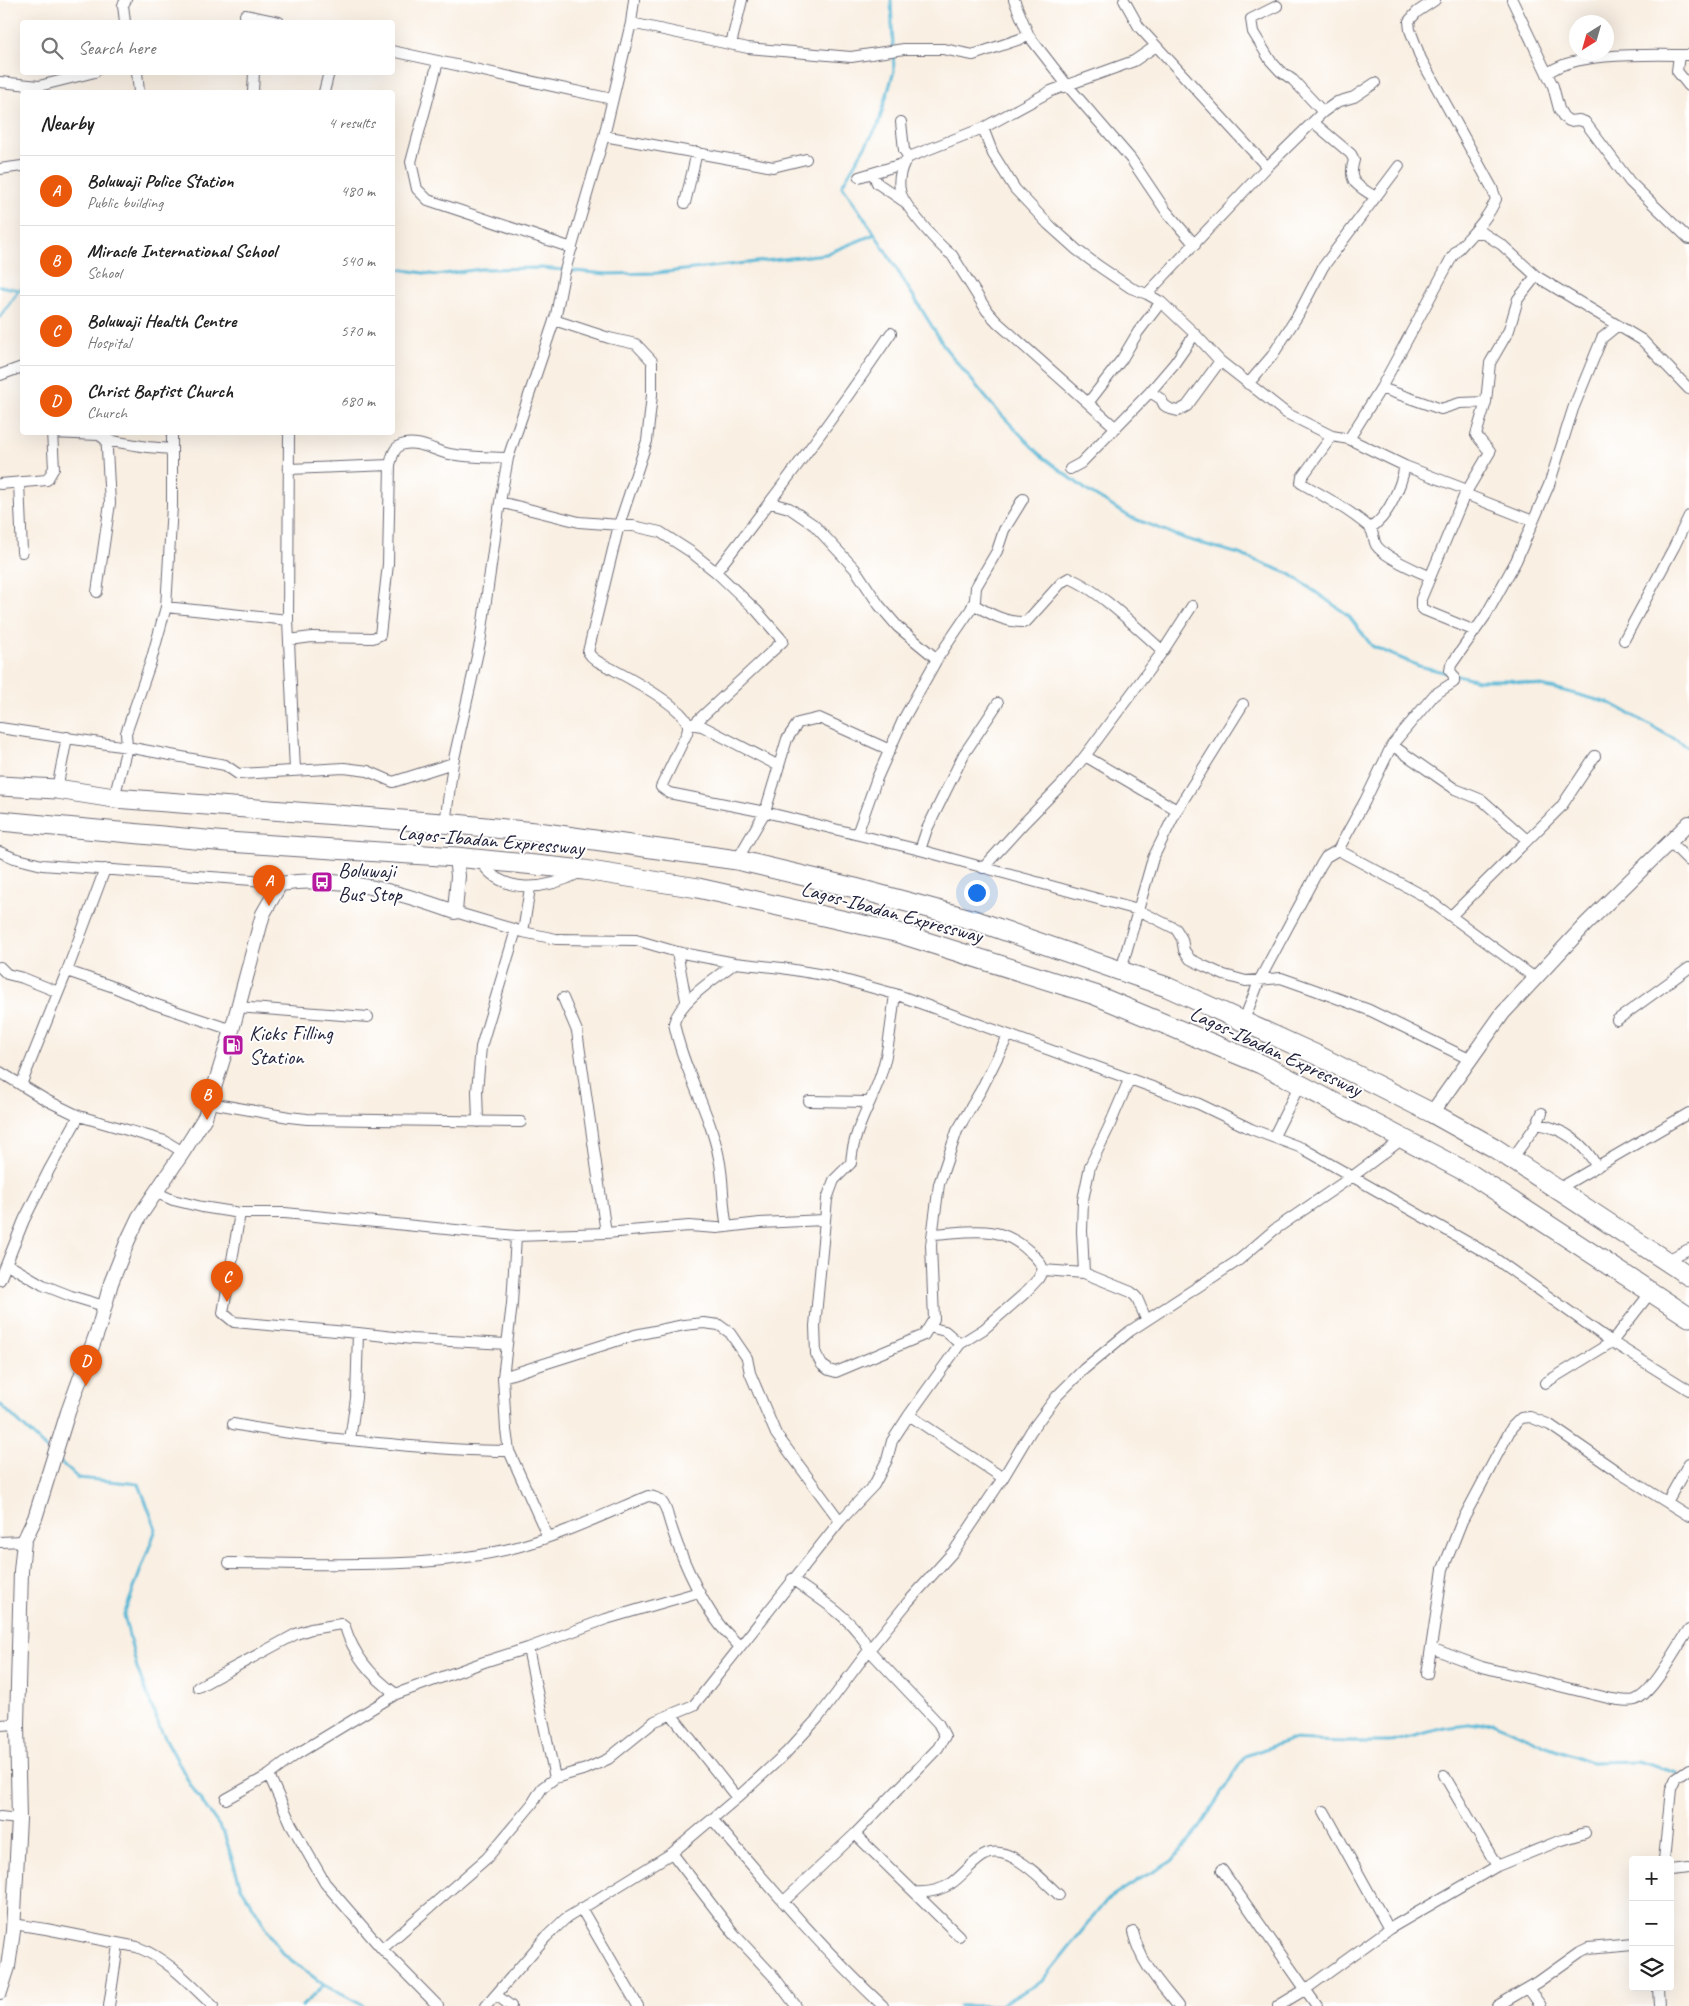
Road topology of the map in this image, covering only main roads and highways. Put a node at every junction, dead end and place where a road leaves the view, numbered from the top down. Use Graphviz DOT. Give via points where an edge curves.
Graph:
graph roads {
  1 [pos="0,786"];
  2 [pos="0,821"];
  3 [pos="1689,1276"];
  4 [pos="1689,1317"];
  1 -- 3 [label="highway, Lagos-Ibadan Expressway" via="545,833 737,860 974,920 1167,987 1319,1056 1432,1113 1512,1159"];
  2 -- 4 [label="highway, Lagos-Ibadan Expressway" via="584,870 698,888 895,932 1095,995 1261,1064 1472,1175"];
}
